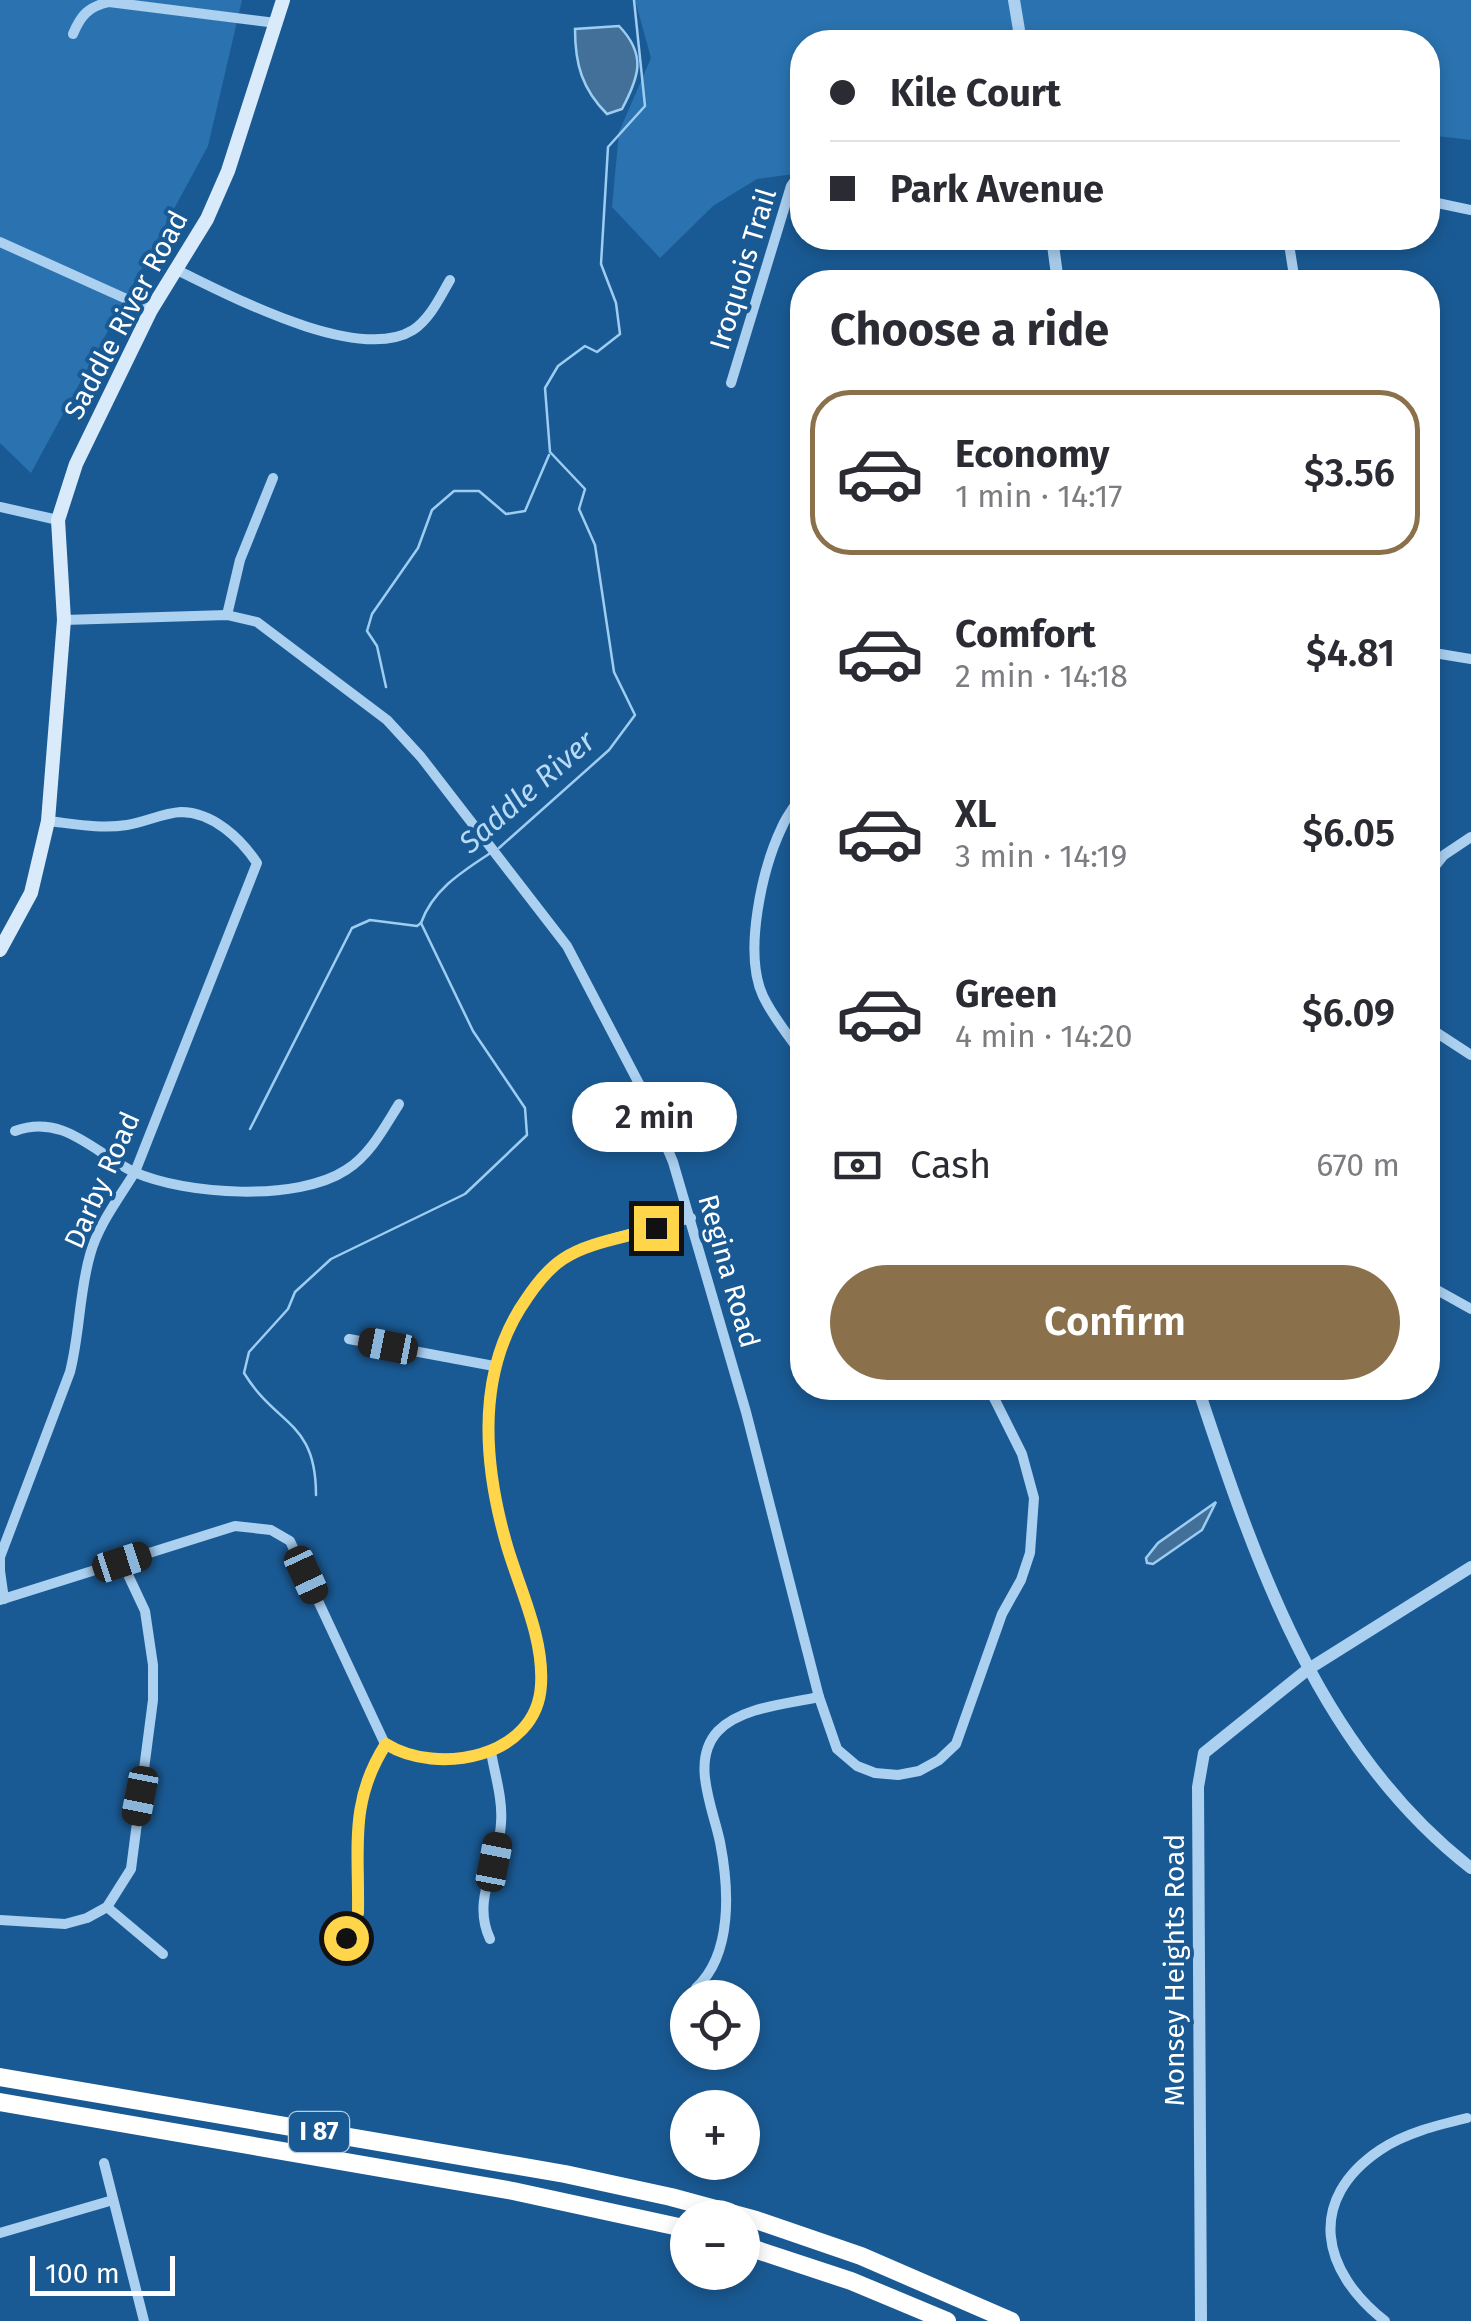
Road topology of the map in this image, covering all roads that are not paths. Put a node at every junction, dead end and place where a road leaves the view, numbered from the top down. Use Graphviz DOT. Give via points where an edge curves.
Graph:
graph roads {
  1 [pos="282,0"];
  2 [pos="1014,0"];
  3 [pos="276,23"];
  4 [pos="1019,30"];
  5 [pos="73,34"];
  6 [pos="790,189"];
  7 [pos="1440,204"];
  8 [pos="1471,210"];
  9 [pos="0,242"];
  10 [pos="177,270"];
  11 [pos="450,280"];
  12 [pos="151,310"];
  13 [pos="732,384"];
  14 [pos="274,478"];
  15 [pos="0,507"];
  16 [pos="58,520"];
  17 [pos="227,615"];
  18 [pos="64,620"];
  19 [pos="1440,654"];
  20 [pos="1471,659"];
  21 [pos="790,813"];
  22 [pos="48,822"];
  23 [pos="1471,837"];
  24 [pos="1440,860"];
  25 [pos="0,950"];
  26 [pos="1440,1034"];
  27 [pos="790,1036"];
  28 [pos="1471,1056"];
  29 [pos="398,1104"];
  30 [pos="16,1131"];
  31 [pos="135,1172"];
  32 [pos="691,1218"];
  33 [pos="1440,1292"];
  34 [pos="1471,1309"];
  35 [pos="349,1339"];
  36 [pos="494,1366"];
  37 [pos="995,1400"];
  38 [pos="1202,1400"];
  39 [pos="122,1562"];
  40 [pos="1471,1567"];
  41 [pos="0,1571"];
  42 [pos="2,1600"];
  43 [pos="1308,1670"];
  44 [pos="819,1697"];
  45 [pos="386,1744"];
  46 [pos="491,1752"];
  47 [pos="1471,1868"];
  48 [pos="107,1907"];
  49 [pos="0,1920"];
  50 [pos="346,1938"];
  51 [pos="490,1939"];
  52 [pos="163,1954"];
  53 [pos="704,1980"];
  54 [pos="0,2078"];
  55 [pos="0,2102"];
  56 [pos="1467,2118"];
  57 [pos="104,2162"];
  58 [pos="114,2200"];
  59 [pos="670,2225"];
  60 [pos="0,2233"];
  61 [pos="760,2250"];
  62 [pos="144,2321"];
  63 [pos="947,2321"];
  64 [pos="1011,2321"];
  65 [pos="1200,2321"];
  66 [pos="1385,2321"];
  1 -- 3 [label="main road, Saddle River Road"];
  2 -- 4 [label="street"];
  3 -- 5 [label="street" via="109,2 81,14"];
  3 -- 10 [label="main road, Saddle River Road" via="228,171"];
  6 -- 13 [label="street, Iroquois Trail"];
  7 -- 8 [label="street"];
  9 -- 12 [label="street"];
  10 -- 11 [label="street" via="242,301 368,341 415,329"];
  10 -- 12 [label="main road, Saddle River Road"];
  12 -- 16 [label="main road, Saddle River Road" via="76,464"];
  14 -- 17 [label="street" via="240,560"];
  15 -- 16 [label="street"];
  16 -- 18 [label="main road, Saddle River Road"];
  17 -- 18 [label="street, Regina Road"];
  17 -- 32 [label="street, Regina Road" via="257,622 388,720 546,917 646,1097"];
  18 -- 22 [label="main road, Saddle River Road"];
  19 -- 20 [label="street"];
  21 -- 27 [label="street" via="755,933 757,978"];
  22 -- 25 [label="main road, Saddle River Road" via="31,893"];
  22 -- 31 [label="street, Darby Road" via="104,827 183,812 236,838 258,863"];
  23 -- 24 [label="street"];
  26 -- 28 [label="street"];
  29 -- 31 [label="street" via="363,1156 308,1187 206,1188"];
  30 -- 31 [label="street" via="54,1127"];
  31 -- 41 [label="street, Darby Road" via="90,1252 70,1372"];
  32 -- 36 [label="street" via="565,1257 510,1322"];
  32 -- 44 [label="street, Regina Road"];
  33 -- 34 [label="street"];
  35 -- 36 [label="street"];
  36 -- 46 [label="street" via="487,1434 494,1499 531,1616 542,1686 526,1728"];
  37 -- 44 [label="street, Regina Road" via="1022,1454 1034,1520 1021,1580 1002,1614 956,1744 919,1770 874,1774 837,1748"];
  38 -- 43 [label="street" via="1266,1578"];
  39 -- 42 [label="street"];
  39 -- 45 [label="street" via="235,1526 271,1530 290,1541"];
  39 -- 48 [label="street" via="144,1612 153,1700 131,1869"];
  40 -- 43 [label="street, Monsey Heights Road"];
  41 -- 42 [label="street, Darby Road"];
  43 -- 47 [label="street" via="1335,1718 1396,1797"];
  43 -- 65 [label="street, Monsey Heights Road" via="1216,1741 1199,1769"];
  44 -- 53 [label="street" via="743,1715 708,1745 724,1930"];
  45 -- 46 [label="street" via="418,1759"];
  45 -- 50 [label="street" via="362,1790 358,1912"];
  46 -- 51 [label="street" via="502,1824 482,1900"];
  48 -- 49 [label="street" via="65,1924"];
  48 -- 52 [label="street"];
  54 -- 64 [label="highway, I 87" via="703,2205 862,2256"];
  55 -- 59 [label="highway, I 87"];
  56 -- 66 [label="street" via="1378,2151 1335,2205 1328,2230 1333,2258"];
  57 -- 58 [label="street"];
  58 -- 60 [label="street"];
  58 -- 62 [label="street"];
  61 -- 63 [label="highway"];
}
